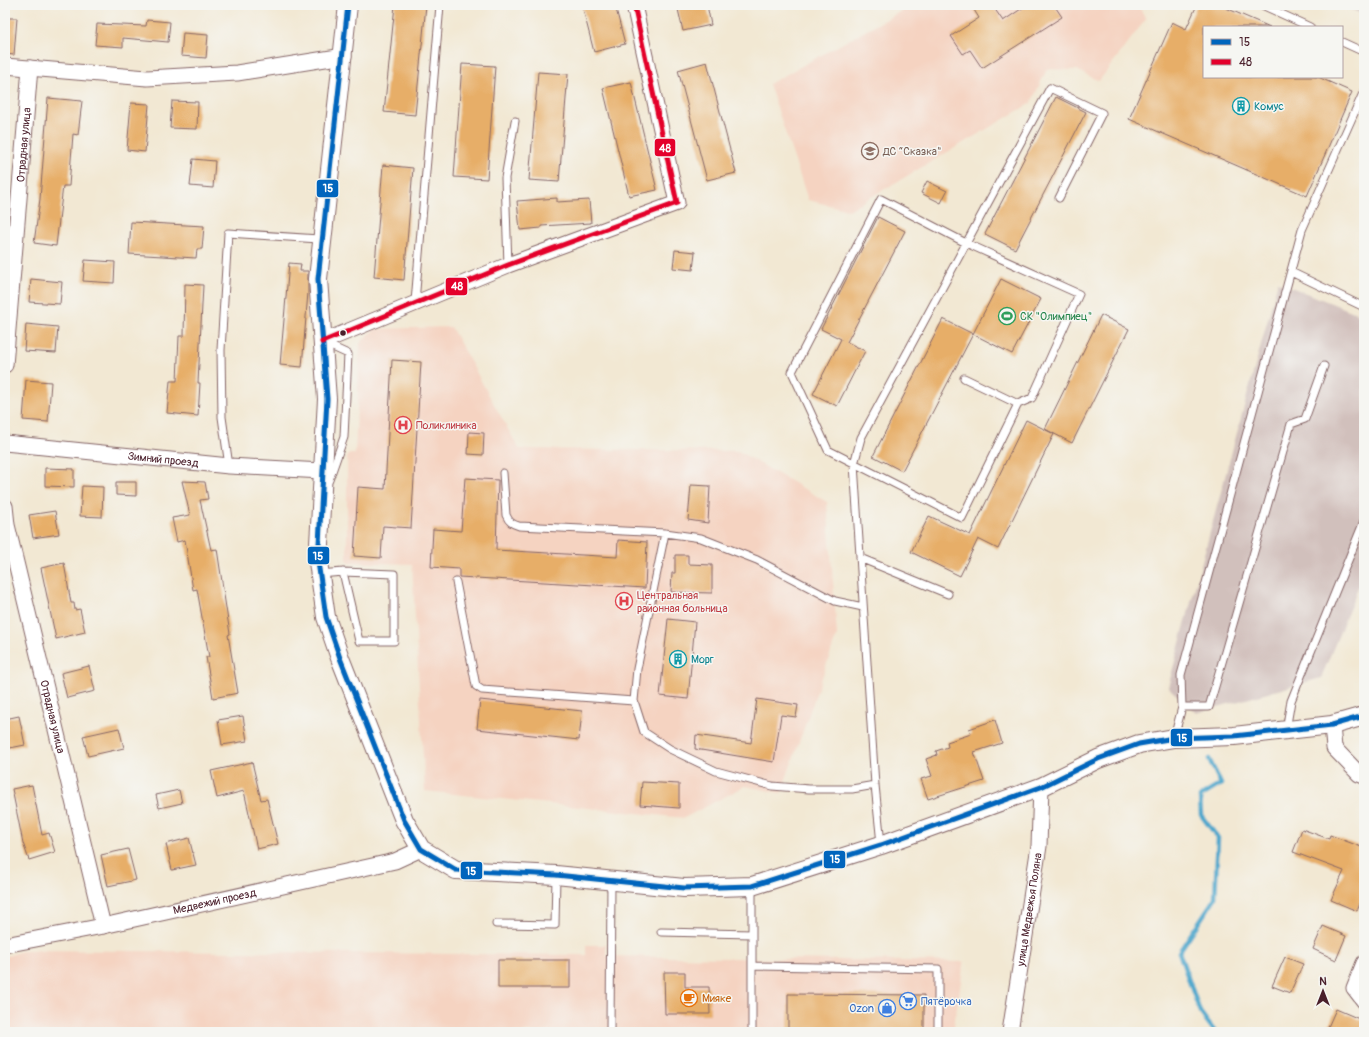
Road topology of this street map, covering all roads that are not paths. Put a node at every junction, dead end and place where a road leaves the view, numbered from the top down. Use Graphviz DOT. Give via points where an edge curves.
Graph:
graph roads {
  1 [pos="348,5"];
  2 [pos="440,5"];
  3 [pos="634,5"];
  4 [pos="1262,5"];
  5 [pos="1308,26"];
  6 [pos="1343,42"];
  7 [pos="1364,52"];
  8 [pos="344,56"];
  9 [pos="5,66"];
  10 [pos="30,68"];
  11 [pos="1364,91"];
  12 [pos="515,121"];
  13 [pos="1059,198"];
  14 [pos="319,239"];
  15 [pos="966,243"];
  16 [pos="508,265"];
  17 [pos="1291,272"];
  18 [pos="415,302"];
  19 [pos="1364,307"];
  20 [pos="322,342"];
  21 [pos="5,365"];
  22 [pos="1324,366"];
  23 [pos="964,378"];
  24 [pos="1018,404"];
  25 [pos="5,443"];
  26 [pos="854,464"];
  27 [pos="229,466"];
  28 [pos="322,471"];
  29 [pos="503,473"];
  30 [pos="322,501"];
  31 [pos="5,506"];
  32 [pos="1364,521"];
  33 [pos="665,533"];
  34 [pos="860,558"];
  35 [pos="343,572"];
  36 [pos="320,574"];
  37 [pos="456,582"];
  38 [pos="948,594"];
  39 [pos="863,607"];
  40 [pos="634,701"];
  41 [pos="1182,707"];
  42 [pos="1364,716"];
  43 [pos="1332,725"];
  44 [pos="1286,730"];
  45 [pos="1174,738"];
  46 [pos="1364,776"];
  47 [pos="875,785"];
  48 [pos="1041,787"];
  49 [pos="881,845"];
  50 [pos="421,849"];
  51 [pos="556,875"];
  52 [pos="612,881"];
  53 [pos="752,886"];
  54 [pos="496,924"];
  55 [pos="103,926"];
  56 [pos="661,932"];
  57 [pos="752,934"];
  58 [pos="5,946"];
  59 [pos="1364,963"];
  60 [pos="753,966"];
  61 [pos="1364,1002"];
  62 [pos="610,1032"];
  63 [pos="752,1032"];
  64 [pos="938,1032"];
  65 [pos="1010,1032"];
  1 -- 8 [label="street"];
  2 -- 18 [label="lane"];
  3 -- 16 [label="street" via="677,203"];
  4 -- 5 [label="lane"];
  6 -- 7 [label="lane"];
  8 -- 10 [label="street" via="236,73 146,78"];
  8 -- 20 [label="street" via="318,279"];
  9 -- 10 [label="street"];
  10 -- 21 [label="street, Отрадная улица"];
  11 -- 17 [label="lane" via="1302,230"];
  12 -- 16 [label="lane" via="505,178"];
  13 -- 15 [label="lane" via="1102,113 1050,88"];
  14 -- 27 [label="lane" via="228,233 221,350 222,417"];
  15 -- 24 [label="lane" via="1079,294 1032,398"];
  15 -- 26 [label="lane" via="861,438"];
  15 -- 26 [label="lane" via="881,199 792,372 828,450"];
  16 -- 18 [label="street"];
  17 -- 19 [label="lane"];
  17 -- 41 [label="lane" via="1181,675"];
  18 -- 20 [label="street"];
  20 -- 28 [label="street" via="328,399"];
  20 -- 30 [label="lane" via="348,354 344,437"];
  22 -- 41 [label="lane" via="1305,419 1291,424 1209,707"];
  23 -- 24 [label="lane"];
  24 -- 26 [label="lane" via="962,518"];
  25 -- 27 [label="street, Зимний проезд"];
  26 -- 34 [label="lane"];
  27 -- 28 [label="street, Зимний проезд"];
  28 -- 30 [label="street"];
  29 -- 33 [label="lane" via="506,515 513,525"];
  30 -- 36 [label="street" via="318,562"];
  31 -- 55 [label="street, Отрадная улица" via="7,525"];
  32 -- 44 [label="lane" via="1291,701"];
  33 -- 39 [label="lane" via="701,538 757,560 835,601"];
  33 -- 40 [label="lane"];
  34 -- 38 [label="lane"];
  34 -- 39 [label="lane"];
  35 -- 35 [label="lane" via="394,574 394,641 359,641"];
  35 -- 36 [label="lane"];
  36 -- 50 [label="street" via="326,617 340,658 404,820"];
  37 -- 40 [label="lane" via="476,686 482,690"];
  39 -- 47 [label="lane"];
  40 -- 47 [label="lane" via="644,732 670,749 716,771 772,786 852,789"];
  41 -- 45 [label="lane"];
  42 -- 43 [label="street"];
  43 -- 44 [label="street"];
  43 -- 46 [label="street" via="1334,748"];
  44 -- 45 [label="street" via="1234,736"];
  45 -- 48 [label="street" via="1139,744 1098,759"];
  47 -- 49 [label="lane"];
  48 -- 49 [label="street"];
  48 -- 65 [label="street, улица Медвежья Поляна" via="1039,846"];
  49 -- 53 [label="street"];
  50 -- 51 [label="street" via="456,870"];
  50 -- 55 [label="street, Медвежий проезд" via="395,861"];
  51 -- 52 [label="street"];
  51 -- 54 [label="lane" via="554,925"];
  52 -- 53 [label="street" via="684,888"];
  52 -- 62 [label="lane"];
  53 -- 57 [label="lane"];
  55 -- 58 [label="street, Медвежий проезд"];
  56 -- 57 [label="lane"];
  57 -- 60 [label="lane"];
  59 -- 61 [label="street" via="1354,988"];
  60 -- 63 [label="lane"];
  60 -- 64 [label="lane" via="938,969"];
}
